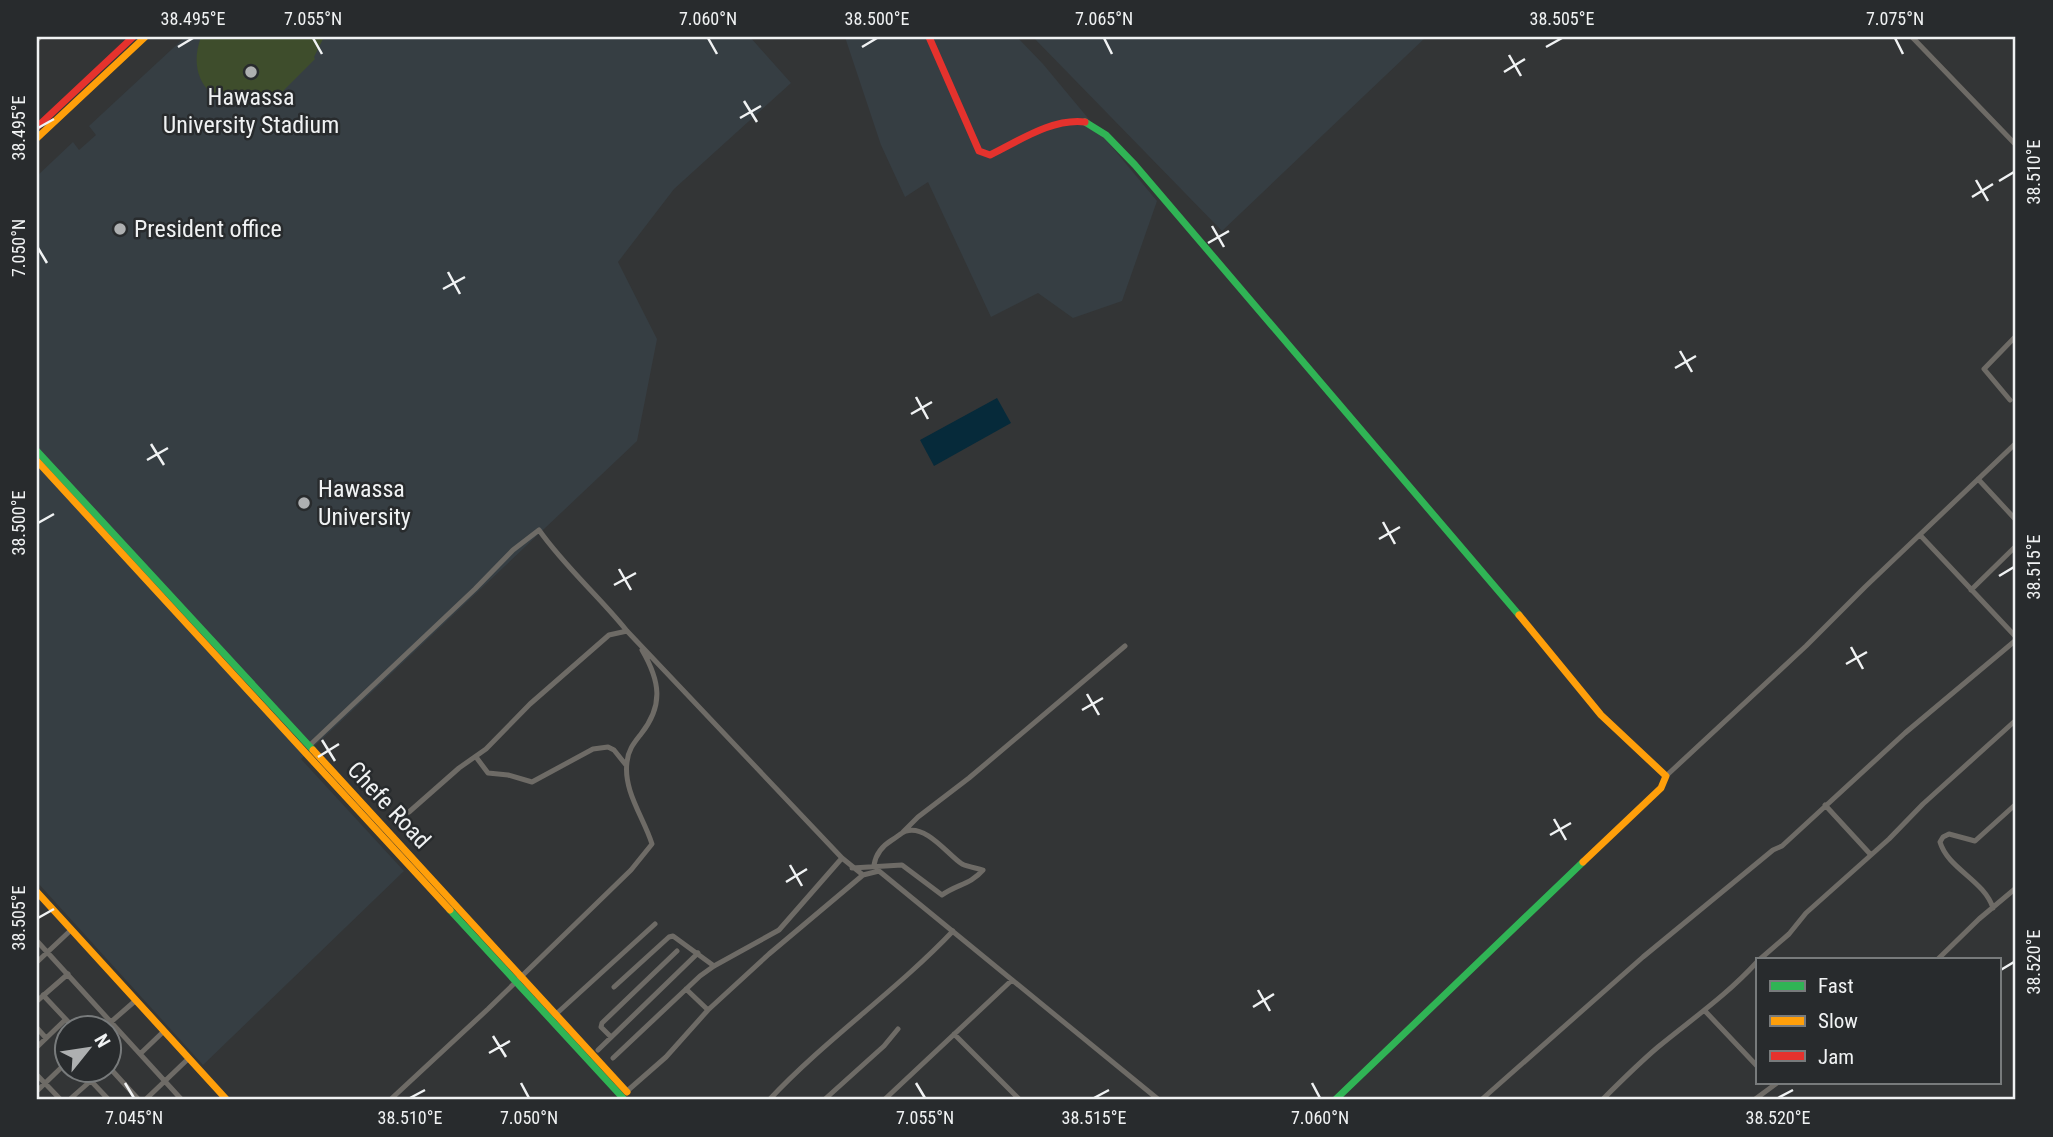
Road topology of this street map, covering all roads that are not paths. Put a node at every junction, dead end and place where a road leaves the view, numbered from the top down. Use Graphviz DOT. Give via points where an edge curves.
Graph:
graph roads {
  1 [pos="133,37"];
  2 [pos="145,37"];
  3 [pos="929,37"];
  4 [pos="1912,37"];
  5 [pos="37,127"];
  6 [pos="37,138"];
  7 [pos="2016,145"];
  8 [pos="2016,336"];
  9 [pos="2010,400"];
  10 [pos="2016,443"];
  11 [pos="37,451"];
  12 [pos="37,461"];
  13 [pos="1979,479"];
  14 [pos="2016,520"];
  15 [pos="1920,535"];
  16 [pos="2016,546"];
  17 [pos="1971,590"];
  18 [pos="627,631"];
  19 [pos="2015,635"];
  20 [pos="637,641"];
  21 [pos="1125,646"];
  22 [pos="2016,720"];
  23 [pos="309,746"];
  24 [pos="476,757"];
  25 [pos="626,765"];
  26 [pos="1666,776"];
  27 [pos="2016,804"];
  28 [pos="1825,806"];
  29 [pos="409,812"];
  30 [pos="903,832"];
  31 [pos="1871,855"];
  32 [pos="842,858"];
  33 [pos="874,865"];
  34 [pos="852,868"];
  35 [pos="863,875"];
  36 [pos="2016,888"];
  37 [pos="37,892"];
  38 [pos="1993,908"];
  39 [pos="655,924"];
  40 [pos="71,930"];
  41 [pos="953,931"];
  42 [pos="37,941"];
  43 [pos="677,951"];
  44 [pos="47,952"];
  45 [pos="698,953"];
  46 [pos="1761,958"];
  47 [pos="1939,958"];
  48 [pos="37,962"];
  49 [pos="1756,963"];
  50 [pos="714,966"];
  51 [pos="68,974"];
  52 [pos="518,979"];
  53 [pos="1012,980"];
  54 [pos="614,987"];
  55 [pos="686,989"];
  56 [pos="43,995"];
  57 [pos="37,1001"];
  58 [pos="135,1001"];
  59 [pos="708,1010"];
  60 [pos="1705,1011"];
  61 [pos="60,1014"];
  62 [pos="103,1014"];
  63 [pos="120,1014"];
  64 [pos="553,1017"];
  65 [pos="37,1028"];
  66 [pos="898,1029"];
  67 [pos="52,1032"];
  68 [pos="163,1032"];
  69 [pos="954,1034"];
  70 [pos="122,1035"];
  71 [pos="611,1037"];
  72 [pos="46,1038"];
  73 [pos="37,1047"];
  74 [pos="598,1050"];
  75 [pos="140,1054"];
  76 [pos="613,1058"];
  77 [pos="188,1059"];
  78 [pos="1756,1065"];
  79 [pos="37,1074"];
  80 [pos="52,1076"];
  81 [pos="122,1081"];
  82 [pos="165,1081"];
  83 [pos="45,1083"];
  84 [pos="88,1084"];
  85 [pos="94,1084"];
  86 [pos="1776,1084"];
  87 [pos="37,1091"];
  88 [pos="624,1097"];
  89 [pos="61,1100"];
  90 [pos="69,1100"];
  91 [pos="108,1100"];
  92 [pos="139,1100"];
  93 [pos="145,1100"];
  94 [pos="182,1100"];
  95 [pos="227,1100"];
  96 [pos="390,1100"];
  97 [pos="769,1100"];
  98 [pos="824,1100"];
  99 [pos="884,1100"];
  100 [pos="1020,1100"];
  101 [pos="1159,1100"];
  102 [pos="1335,1100"];
  103 [pos="1481,1100"];
  104 [pos="1602,1100"];
  105 [pos="1754,1100"];
  1 -- 5 [label="main road"];
  2 -- 6 [label="main road"];
  3 -- 26 [label="main road" via="983,154 1073,121 1089,124 1135,164 1601,715"];
  4 -- 7 [label="street"];
  8 -- 9 [label="street" via="1984,369"];
  10 -- 13 [label="street"];
  11 -- 23 [label="main road, Chefe Road"];
  12 -- 52 [label="main road, Chefe Road"];
  13 -- 14 [label="street"];
  13 -- 15 [label="street"];
  15 -- 17 [label="street"];
  15 -- 26 [label="street"];
  16 -- 17 [label="street"];
  17 -- 19 [label="street"];
  18 -- 20 [label="street"];
  18 -- 23 [label="street" via="539,530"];
  18 -- 24 [label="street" via="612,633"];
  19 -- 28 [label="street"];
  20 -- 25 [label="street" via="655,679 657,706 632,746"];
  20 -- 32 [label="street"];
  21 -- 30 [label="street"];
  22 -- 31 [label="street"];
  23 -- 52 [label="main road, Chefe Road"];
  24 -- 25 [label="street" via="488,774 532,782 600,747 614,750"];
  24 -- 29 [label="street"];
  25 -- 52 [label="street" via="634,801 652,844"];
  26 -- 102 [label="main road" via="1661,788"];
  27 -- 38 [label="street" via="1975,841 1949,834 1940,842"];
  28 -- 31 [label="street"];
  28 -- 103 [label="street"];
  30 -- 33 [label="street" via="884,844"];
  30 -- 33 [label="street" via="919,831 946,847 964,865 983,870 967,885 942,895 902,864"];
  31 -- 46 [label="street"];
  32 -- 34 [label="street"];
  32 -- 50 [label="street" via="779,930"];
  33 -- 34 [label="street"];
  34 -- 35 [label="street"];
  35 -- 41 [label="street" via="884,874"];
  35 -- 59 [label="street"];
  36 -- 38 [label="street"];
  37 -- 40 [label="main road"];
  38 -- 47 [label="street"];
  39 -- 64 [label="street"];
  40 -- 44 [label="street"];
  40 -- 58 [label="main road"];
  41 -- 53 [label="street"];
  41 -- 97 [label="street"];
  42 -- 44 [label="street"];
  43 -- 71 [label="street" via="602,1023"];
  44 -- 48 [label="street"];
  44 -- 51 [label="street"];
  45 -- 50 [label="street"];
  45 -- 54 [label="street" via="669,937"];
  45 -- 71 [label="street"];
  49 -- 60 [label="street"];
  50 -- 55 [label="street"];
  51 -- 56 [label="street"];
  51 -- 62 [label="street"];
  52 -- 64 [label="main road, Chefe Road"];
  52 -- 96 [label="street"];
  53 -- 69 [label="street"];
  53 -- 101 [label="street"];
  55 -- 59 [label="street"];
  55 -- 76 [label="street"];
  56 -- 57 [label="street"];
  56 -- 61 [label="street"];
  58 -- 63 [label="street"];
  58 -- 68 [label="main road"];
  59 -- 88 [label="street"];
  60 -- 78 [label="street"];
  60 -- 104 [label="street" via="1640,1062"];
  64 -- 88 [label="main road, Chefe Road"];
  65 -- 72 [label="street"];
  66 -- 98 [label="street"];
  67 -- 72 [label="street"];
  68 -- 75 [label="street"];
  68 -- 77 [label="main road"];
  69 -- 99 [label="street"];
  69 -- 100 [label="street"];
  70 -- 75 [label="street"];
  71 -- 74 [label="street"];
  72 -- 73 [label="street"];
  75 -- 82 [label="street"];
  77 -- 82 [label="street"];
  77 -- 95 [label="main road"];
  79 -- 83 [label="street"];
  80 -- 83 [label="street"];
  81 -- 92 [label="street"];
  82 -- 93 [label="street"];
  82 -- 94 [label="street"];
  83 -- 87 [label="street"];
  83 -- 89 [label="street"];
  84 -- 90 [label="street"];
  85 -- 91 [label="street"];
  86 -- 105 [label="street"];
}
